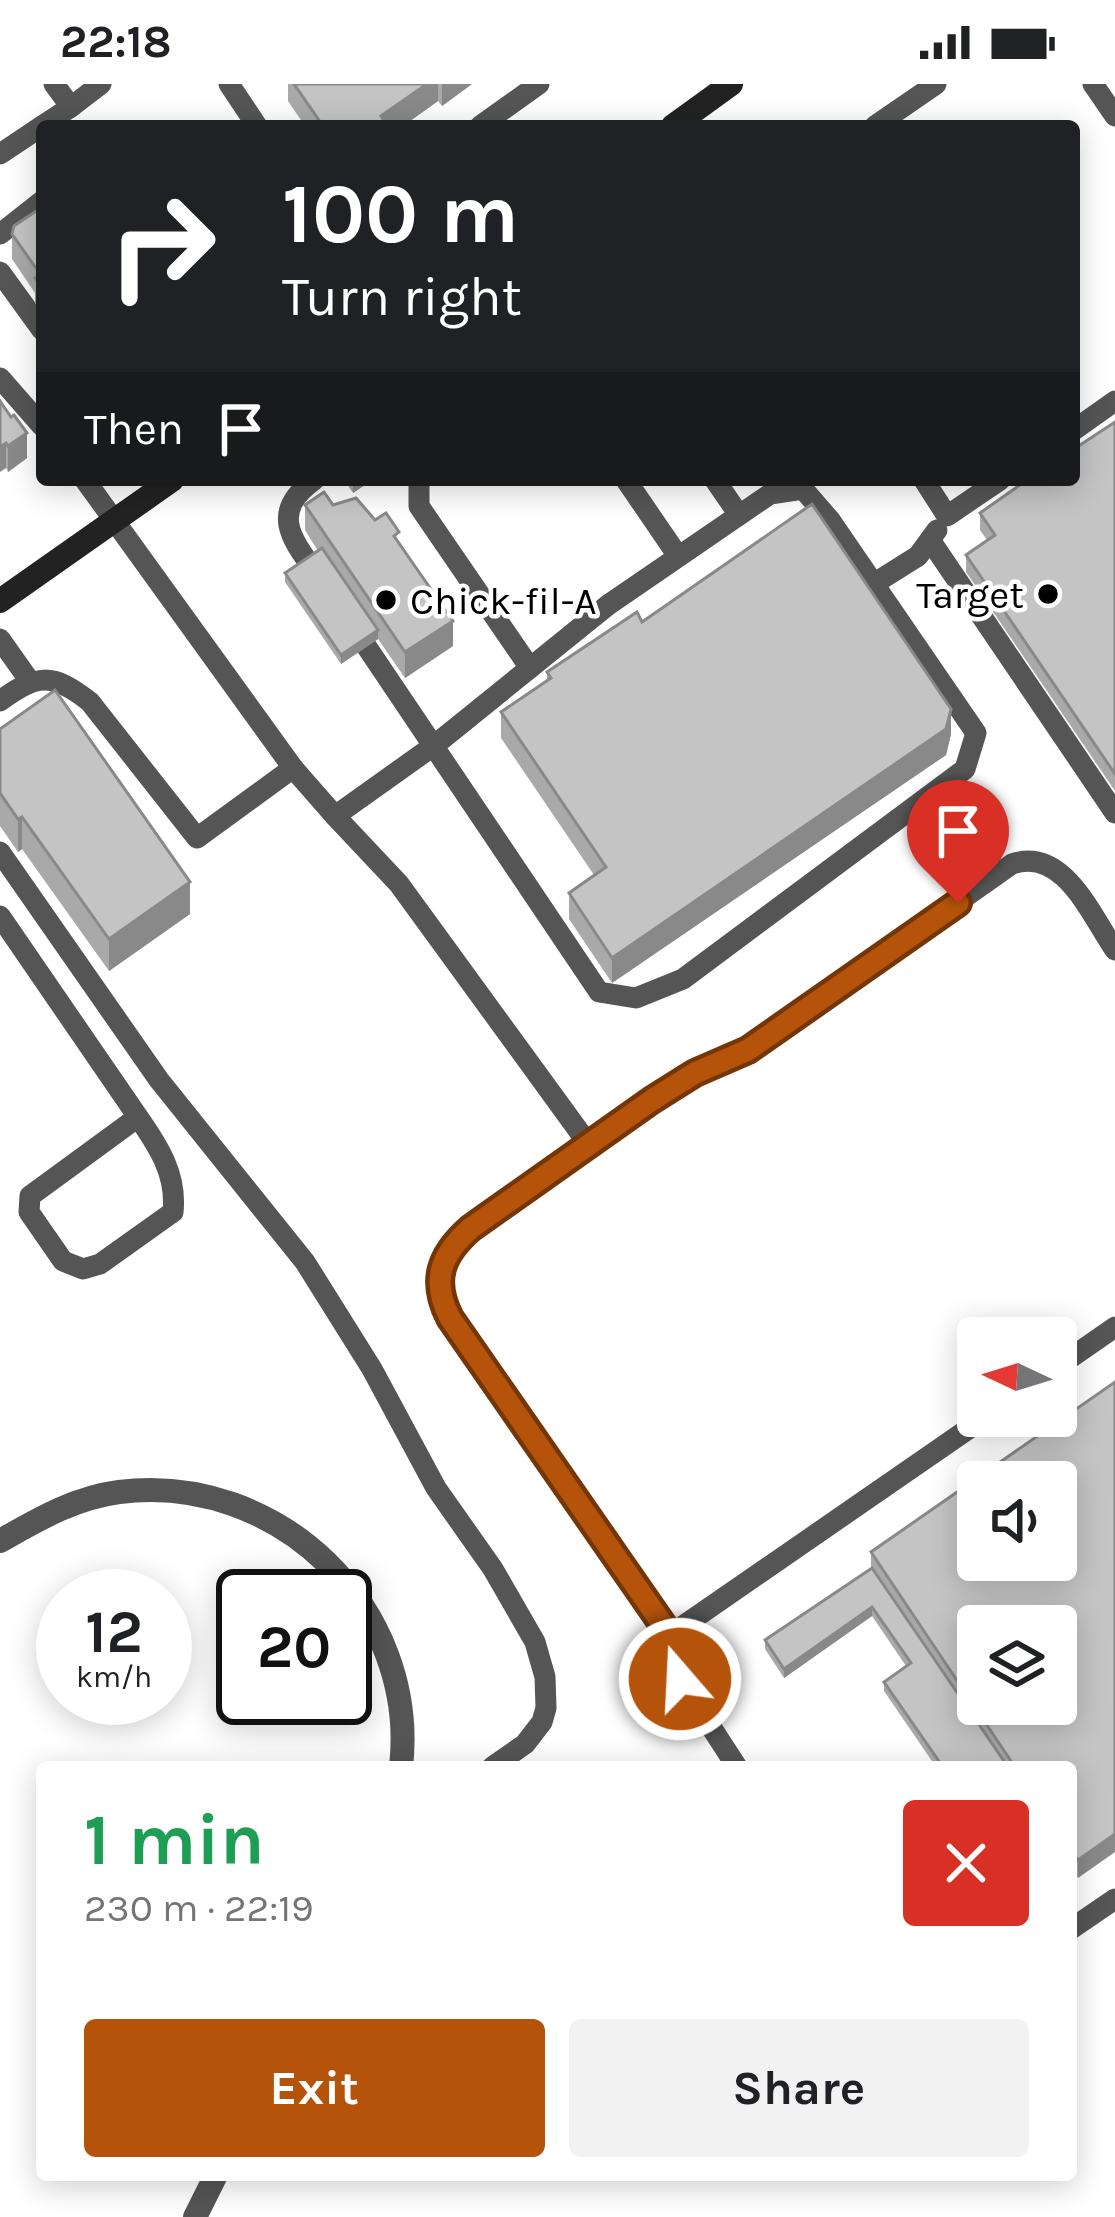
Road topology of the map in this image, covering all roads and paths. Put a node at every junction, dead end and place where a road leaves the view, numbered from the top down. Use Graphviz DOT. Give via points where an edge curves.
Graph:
graph roads {
  1 [pos="54,84"];
  2 [pos="100,84"];
  3 [pos="229,84"];
  4 [pos="539,84"];
  5 [pos="731,84"];
  6 [pos="936,84"];
  7 [pos="1093,84"];
  8 [pos="71,107"];
  9 [pos="1115,116"];
  10 [pos="51,120"];
  11 [pos="253,120"];
  12 [pos="490,120"];
  13 [pos="681,120"];
  14 [pos="884,120"];
  15 [pos="36,130"];
  16 [pos="0,154"];
  17 [pos="36,206"];
  18 [pos="0,234"];
  19 [pos="0,272"];
  20 [pos="36,321"];
  21 [pos="0,378"];
  22 [pos="1115,401"];
  23 [pos="36,419"];
  24 [pos="1080,426"];
  25 [pos="90,486"];
  26 [pos="163,486"];
  27 [pos="306,486"];
  28 [pos="418,486"];
  29 [pos="630,486"];
  30 [pos="719,486"];
  31 [pos="928,486"];
  32 [pos="991,486"];
  33 [pos="739,515"];
  34 [pos="947,516"];
  35 [pos="115,520"];
  36 [pos="930,540"];
  37 [pos="678,556"];
  38 [pos="875,584"];
  39 [pos="0,602"];
  40 [pos="0,639"];
  41 [pos="530,668"];
  42 [pos="29,680"];
  43 [pos="0,701"];
  44 [pos="436,744"];
  45 [pos="293,768"];
  46 [pos="1115,812"];
  47 [pos="334,816"];
  48 [pos="0,852"];
  49 [pos="0,916"];
  50 [pos="1115,950"];
  51 [pos="159,1080"];
  52 [pos="135,1112"];
  53 [pos="589,1145"];
  54 [pos="1115,1327"];
  55 [pos="1077,1353"];
  56 [pos="957,1437"];
  57 [pos="0,1541"];
  58 [pos="670,1635"];
  59 [pos="402,1761"];
  60 [pos="504,1761"];
  61 [pos="733,1761"];
  62 [pos="1115,1899"];
  63 [pos="1077,1925"];
  64 [pos="213,2181"];
  65 [pos="195,2217"];
  1 -- 8 [label="lane"];
  2 -- 8 [label="lane"];
  3 -- 11 [label="lane"];
  4 -- 12 [label="lane"];
  5 -- 13 [label="main road"];
  6 -- 14 [label="lane"];
  7 -- 9 [label="lane"];
  8 -- 10 [label="lane"];
  15 -- 16 [label="lane"];
  17 -- 18 [label="lane"];
  19 -- 20 [label="lane"];
  21 -- 23 [label="lane"];
  22 -- 24 [label="lane"];
  25 -- 35 [label="lane"];
  26 -- 35 [label="main road"];
  27 -- 44 [label="lane" via="293,495 290,532"];
  28 -- 41 [label="lane" via="419,506"];
  29 -- 37 [label="lane"];
  30 -- 33 [label="lane"];
  31 -- 34 [label="lane"];
  32 -- 34 [label="lane"];
  33 -- 37 [label="lane"];
  33 -- 38 [label="lane" via="770,494 803,489"];
  34 -- 36 [label="lane"];
  35 -- 39 [label="main road"];
  35 -- 45 [label="lane"];
  36 -- 38 [label="lane"];
  36 -- 46 [label="lane"];
  37 -- 41 [label="lane"];
  38 -- 44 [label="lane" via="976,733 965,769 682,979 636,998 599,992"];
  40 -- 42 [label="lane"];
  41 -- 44 [label="lane"];
  42 -- 43 [label="lane"];
  42 -- 45 [label="lane" via="52,680 90,702 197,838"];
  44 -- 47 [label="lane"];
  45 -- 47 [label="lane"];
  47 -- 53 [label="lane" via="398,884"];
  48 -- 51 [label="lane"];
  49 -- 52 [label="lane"];
  50 -- 53 [label="lane" via="1058,869 1024,860 748,1050 695,1073"];
  51 -- 52 [label="lane"];
  51 -- 60 [label="lane" via="339,1313 436,1488 535,1642 546,1708"];
  52 -- 52 [label="lane" via="161,1150 176,1190 173,1212 100,1264 83,1269 63,1261 29,1212 30,1196"];
  53 -- 58 [label="lane" via="452,1245 439,1271 439,1297"];
  54 -- 55 [label="lane"];
  56 -- 58 [label="lane"];
  57 -- 59 [label="street" via="65,1504 117,1492 168,1489 270,1519 319,1551 379,1631 398,1683"];
  58 -- 61 [label="lane" via="680,1679"];
  62 -- 63 [label="lane"];
  64 -- 65 [label="street"];
}
